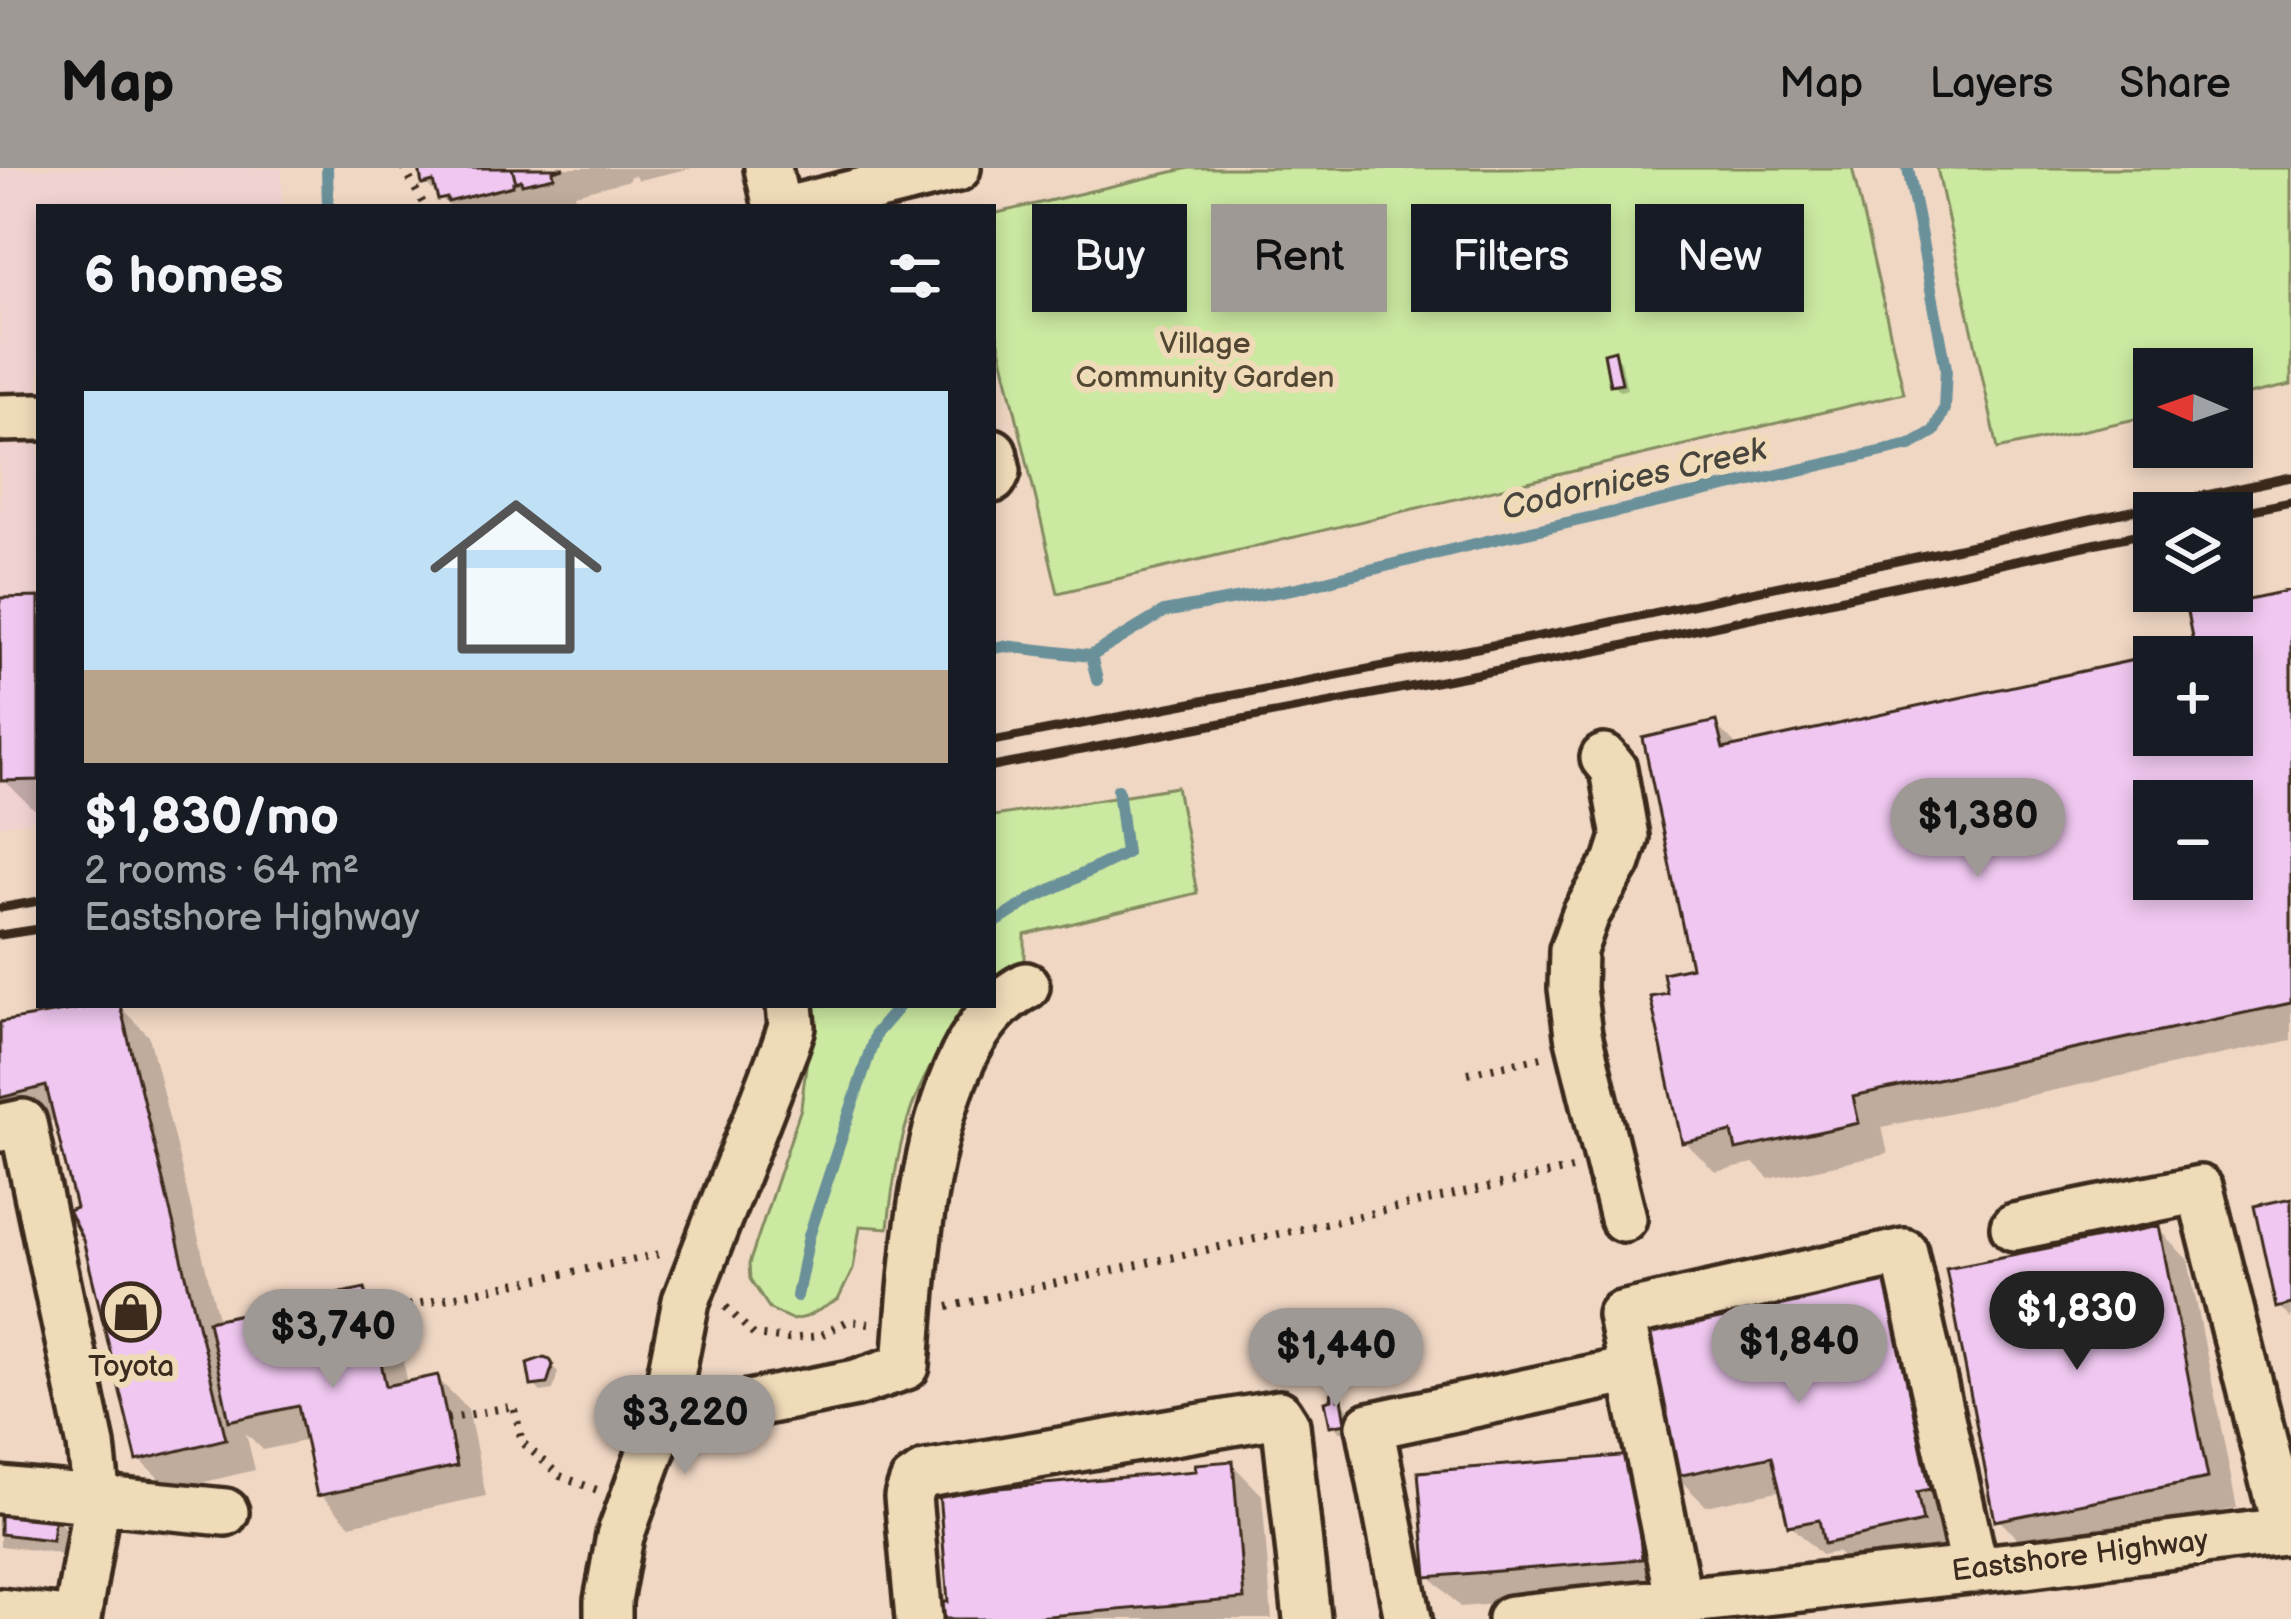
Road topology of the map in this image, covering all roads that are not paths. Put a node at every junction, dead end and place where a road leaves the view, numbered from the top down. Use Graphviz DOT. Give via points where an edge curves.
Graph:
graph roads {
  1 [pos="768,168"];
  2 [pos="957,168"];
  3 [pos="776,204"];
  4 [pos="810,204"];
  5 [pos="36,417"];
  6 [pos="0,418"];
  7 [pos="1604,758"];
  8 [pos="1026,986"];
  9 [pos="996,1007"];
  10 [pos="790,1008"];
  11 [pos="995,1008"];
  12 [pos="0,1128"];
  13 [pos="1624,1218"];
  14 [pos="2014,1228"];
  15 [pos="1632,1370"];
  16 [pos="2271,1384"];
  17 [pos="662,1421"];
  18 [pos="0,1490"];
  19 [pos="97,1499"];
  20 [pos="225,1512"];
  21 [pos="2289,1530"];
  22 [pos="1976,1570"];
  23 [pos="1679,1601"];
  24 [pos="0,1612"];
  25 [pos="58,1619"];
  26 [pos="77,1619"];
  27 [pos="608,1619"];
  28 [pos="919,1619"];
  29 [pos="1307,1619"];
  30 [pos="1408,1619"];
  31 [pos="1511,1619"];
  1 -- 3 [label="street"];
  2 -- 4 [label="street"];
  5 -- 6 [label="street"];
  7 -- 13 [label="street" via="1625,837 1573,950 1572,988"];
  8 -- 9 [label="street"];
  10 -- 17 [label="street" via="785,1047 686,1301"];
  11 -- 17 [label="street" via="976,1030 938,1124 907,1366"];
  12 -- 19 [label="street" via="23,1124"];
  14 -- 16 [label="street" via="2200,1189"];
  15 -- 22 [label="street" via="1622,1315 1904,1252"];
  15 -- 23 [label="street"];
  15 -- 30 [label="street" via="1370,1426"];
  16 -- 21 [label="street"];
  17 -- 27 [label="street" via="620,1536"];
  18 -- 19 [label="street"];
  19 -- 20 [label="street"];
  19 -- 26 [label="street"];
  21 -- 22 [label="street, Eastshore Highway"];
  22 -- 23 [label="street, Eastshore Highway"];
  23 -- 31 [label="street, Eastshore Highway"];
  24 -- 25 [label="street"];
  28 -- 29 [label="street" via="908,1497 926,1474 1279,1414"];
}
